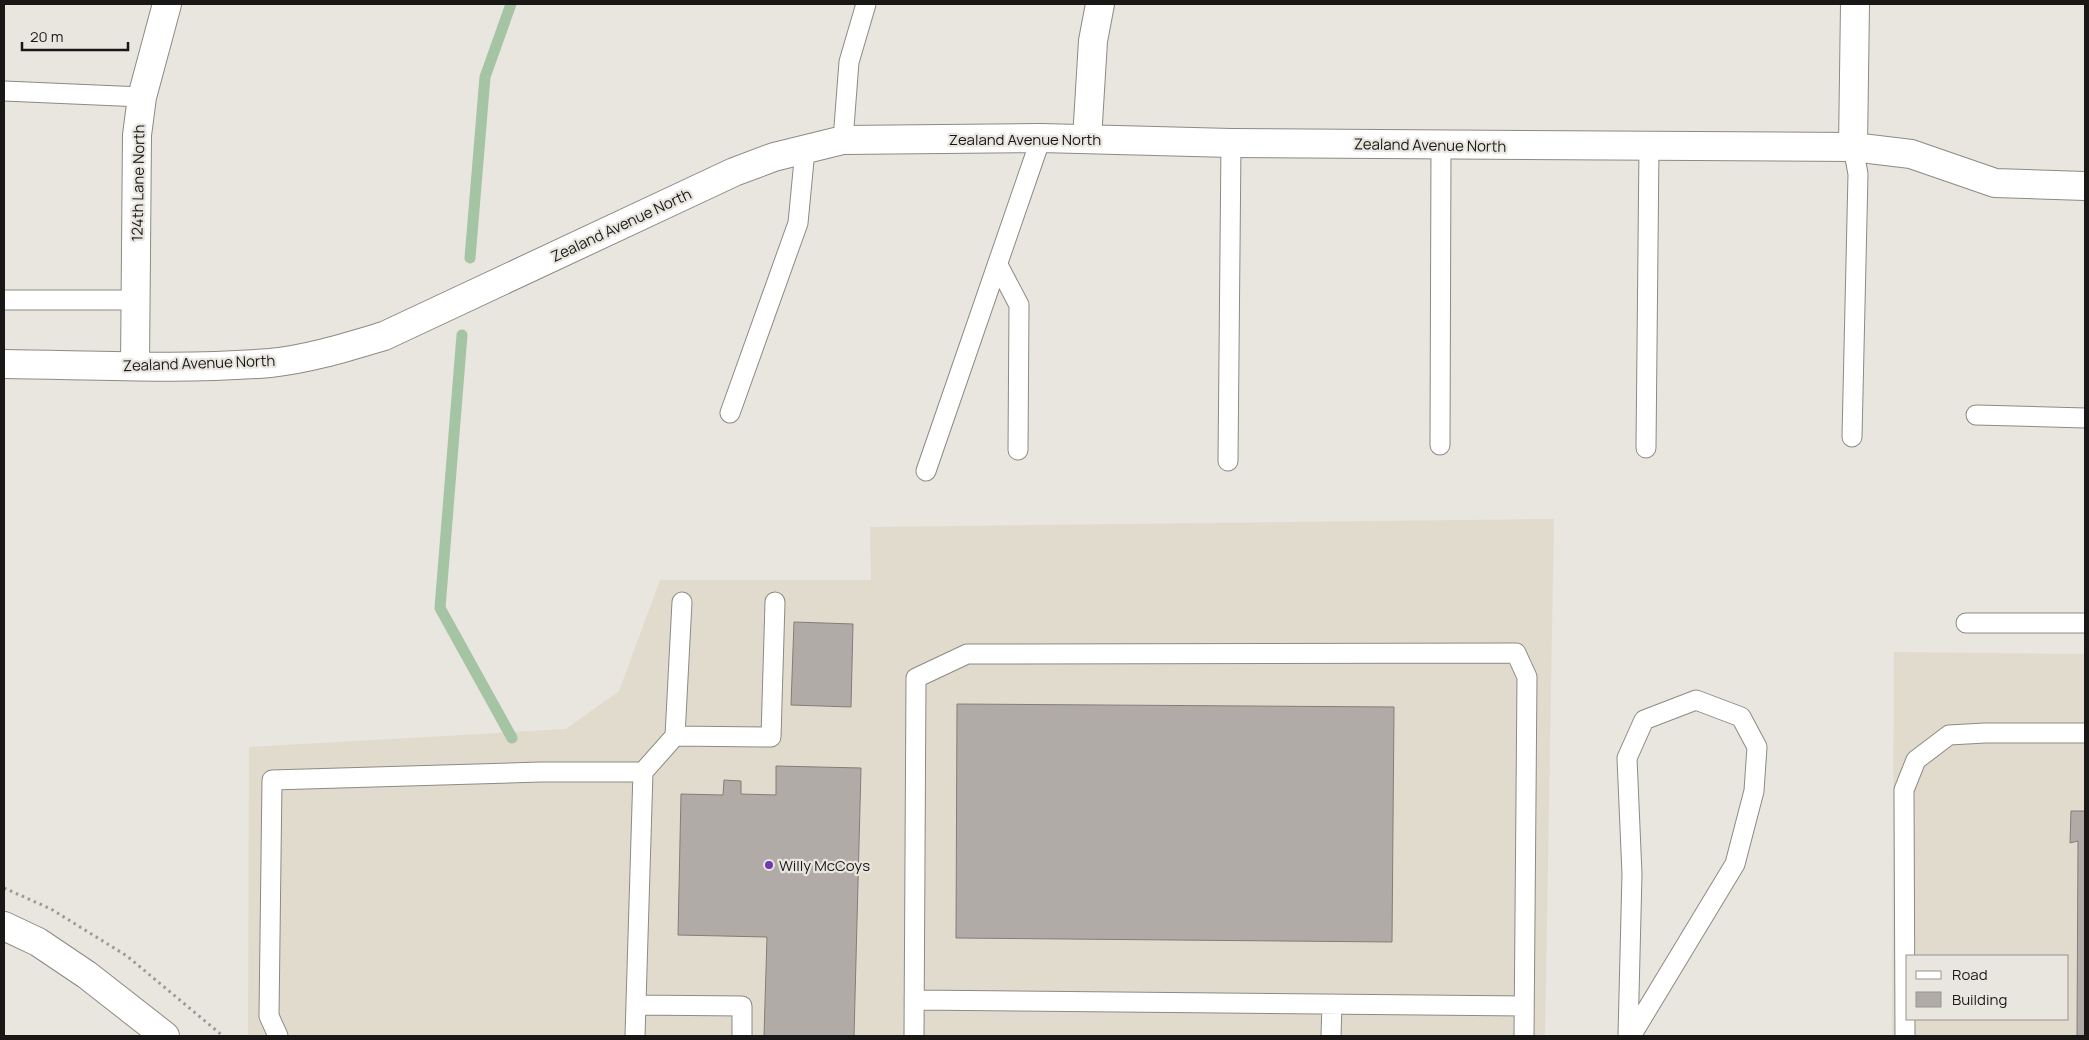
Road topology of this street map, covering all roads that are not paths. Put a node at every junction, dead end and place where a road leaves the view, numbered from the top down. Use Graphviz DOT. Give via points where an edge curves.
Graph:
graph roads {
  1 [pos="167,4"];
  2 [pos="866,4"];
  3 [pos="1100,4"];
  4 [pos="1855,4"];
  5 [pos="4,91"];
  6 [pos="142,97"];
  7 [pos="1041,138"];
  8 [pos="1088,139"];
  9 [pos="843,140"];
  10 [pos="1231,143"];
  11 [pos="1440,145"];
  12 [pos="1649,146"];
  13 [pos="1853,148"];
  14 [pos="805,150"];
  15 [pos="2085,186"];
  16 [pos="998,265"];
  17 [pos="4,300"];
  18 [pos="136,300"];
  19 [pos="4,364"];
  20 [pos="135,366"];
  21 [pos="730,413"];
  22 [pos="1976,415"];
  23 [pos="2085,418"];
  24 [pos="1852,437"];
  25 [pos="1440,445"];
  26 [pos="1646,448"];
  27 [pos="1018,450"];
  28 [pos="1228,461"];
  29 [pos="926,471"];
  30 [pos="682,602"];
  31 [pos="775,602"];
  32 [pos="2085,623"];
  33 [pos="1966,624"];
  34 [pos="2085,733"];
  35 [pos="675,736"];
  36 [pos="643,772"];
  37 [pos="4,926"];
  38 [pos="914,1000"];
  39 [pos="1332,1004"];
  40 [pos="636,1005"];
  41 [pos="1524,1006"];
  42 [pos="164,1036"];
  43 [pos="278,1036"];
  44 [pos="635,1036"];
  45 [pos="742,1036"];
  46 [pos="914,1036"];
  47 [pos="1331,1036"];
  48 [pos="1524,1036"];
  49 [pos="1630,1036"];
  50 [pos="1905,1036"];
  1 -- 6 [label="street, 124th Lane North"];
  2 -- 9 [label="lane" via="849,62"];
  3 -- 8 [label="street" via="1093,41"];
  4 -- 13 [label="street"];
  5 -- 6 [label="lane"];
  6 -- 18 [label="street, 124th Lane North" via="137,135"];
  7 -- 8 [label="street, Zealand Avenue North"];
  7 -- 9 [label="street, Zealand Avenue North"];
  7 -- 16 [label="lane"];
  8 -- 10 [label="street, Zealand Avenue North"];
  9 -- 14 [label="street, Zealand Avenue North"];
  10 -- 11 [label="street, Zealand Avenue North"];
  10 -- 28 [label="lane"];
  11 -- 12 [label="street, Zealand Avenue North"];
  11 -- 25 [label="lane"];
  12 -- 13 [label="street, Zealand Avenue North"];
  12 -- 26 [label="lane"];
  13 -- 15 [label="street, Zealand Avenue North" via="1911,154 1995,183"];
  13 -- 24 [label="lane" via="1858,174"];
  14 -- 20 [label="street, Zealand Avenue North" via="734,172 384,336 335,351 271,362"];
  14 -- 21 [label="lane" via="798,223"];
  16 -- 27 [label="lane" via="1019,305"];
  16 -- 29 [label="lane"];
  17 -- 18 [label="lane"];
  18 -- 20 [label="street, 124th Lane North"];
  19 -- 20 [label="street, Zealand Avenue North"];
  22 -- 23 [label="lane"];
  30 -- 35 [label="lane"];
  31 -- 35 [label="lane" via="771,737"];
  32 -- 33 [label="lane"];
  34 -- 50 [label="lane" via="1949,736 1916,760 1904,790"];
  35 -- 36 [label="lane"];
  36 -- 40 [label="lane"];
  36 -- 43 [label="lane" via="272,780 269,1016"];
  37 -- 42 [label="street" via="38,942 87,975"];
  38 -- 39 [label="lane"];
  38 -- 41 [label="lane" via="916,678 967,654 1516,653 1527,677"];
  38 -- 46 [label="lane"];
  39 -- 41 [label="lane"];
  39 -- 47 [label="lane"];
  40 -- 44 [label="lane"];
  40 -- 45 [label="lane" via="742,1006"];
  41 -- 48 [label="lane"];
  49 -- 49 [label="lane" via="1632,874 1627,758 1644,720 1696,700 1740,717 1757,747 1754,791 1735,864"];
}
